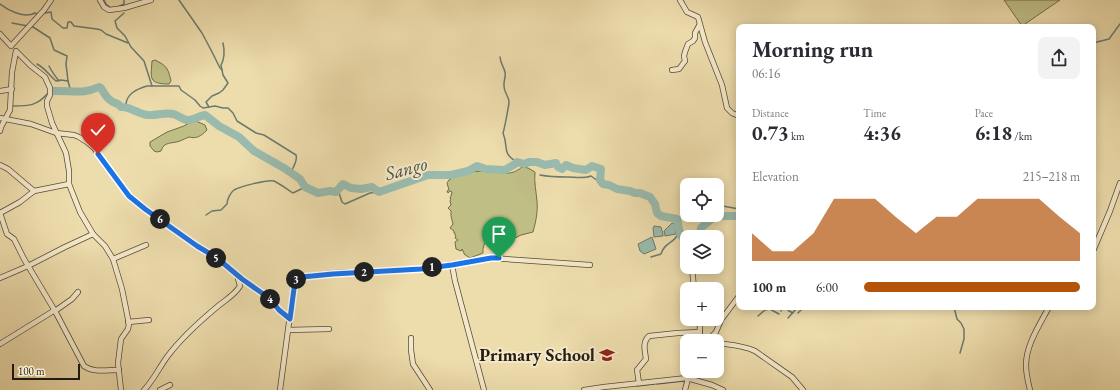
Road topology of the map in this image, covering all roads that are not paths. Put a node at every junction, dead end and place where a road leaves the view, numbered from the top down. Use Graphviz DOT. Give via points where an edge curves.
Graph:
graph roads {
  1 [pos="51,0"];
  2 [pos="100,0"];
  3 [pos="151,0"];
  4 [pos="680,0"];
  5 [pos="700,24"];
  6 [pos="0,34"];
  7 [pos="11,46"];
  8 [pos="16,51"];
  9 [pos="672,70"];
  10 [pos="12,89"];
  11 [pos="0,91"];
  12 [pos="736,115"];
  13 [pos="2,118"];
  14 [pos="0,131"];
  15 [pos="56,133"];
  16 [pos="0,165"];
  17 [pos="1120,183"];
  18 [pos="69,184"];
  19 [pos="34,191"];
  20 [pos="93,234"];
  21 [pos="1096,244"];
  22 [pos="146,245"];
  23 [pos="113,259"];
  24 [pos="452,265"];
  25 [pos="590,265"];
  26 [pos="28,266"];
  27 [pos="238,275"];
  28 [pos="0,278"];
  29 [pos="78,292"];
  30 [pos="736,300"];
  31 [pos="1047,310"];
  32 [pos="55,311"];
  33 [pos="290,319"];
  34 [pos="149,320"];
  35 [pos="128,322"];
  36 [pos="700,326"];
  37 [pos="329,329"];
  38 [pos="288,330"];
  39 [pos="700,332"];
  40 [pos="714,334"];
  41 [pos="411,338"];
  42 [pos="0,344"];
  43 [pos="724,344"];
  44 [pos="119,370"];
  45 [pos="687,378"];
  46 [pos="638,383"];
  47 [pos="170,385"];
  48 [pos="146,389"];
  49 [pos="121,390"];
  50 [pos="160,390"];
  51 [pos="280,390"];
  52 [pos="430,390"];
  53 [pos="484,390"];
  54 [pos="584,390"];
  55 [pos="685,390"];
  56 [pos="723,390"];
  57 [pos="803,390"];
  58 [pos="1030,390"];
  1 -- 7 [label="street"];
  2 -- 3 [label="street" via="109,10"];
  4 -- 5 [label="street" via="687,12 698,17"];
  5 -- 9 [label="street" via="695,38 688,44 685,61 679,69"];
  5 -- 12 [label="street" via="722,85 727,108"];
  6 -- 7 [label="street"];
  7 -- 8 [label="street"];
  8 -- 10 [label="street"];
  8 -- 15 [label="street" via="45,77 48,83 50,95 47,106"];
  10 -- 11 [label="street"];
  10 -- 13 [label="street" via="10,110"];
  13 -- 14 [label="street"];
  13 -- 15 [label="street" via="32,124"];
  15 -- 18 [label="street" via="66,153"];
  15 -- 27 [label="street" via="74,135 87,142 129,196"];
  16 -- 19 [label="street"];
  17 -- 21 [label="street"];
  18 -- 19 [label="street"];
  18 -- 20 [label="street" via="80,212"];
  19 -- 26 [label="street" via="0,213 7,234 14,239"];
  20 -- 23 [label="street"];
  20 -- 26 [label="street"];
  22 -- 23 [label="street"];
  23 -- 35 [label="street"];
  24 -- 25 [label="street" via="491,258"];
  24 -- 33 [label="street" via="298,278 295,281"];
  24 -- 53 [label="street"];
  26 -- 28 [label="street"];
  26 -- 32 [label="street"];
  27 -- 33 [label="street" via="269,298"];
  27 -- 48 [label="street" via="240,286 237,291 182,338"];
  29 -- 32 [label="street"];
  30 -- 40 [label="street"];
  31 -- 58 [label="street" via="1026,356"];
  32 -- 42 [label="street"];
  32 -- 44 [label="street" via="84,366 94,371"];
  33 -- 38 [label="street"];
  34 -- 35 [label="street"];
  35 -- 44 [label="street" via="128,330 121,339"];
  36 -- 39 [label="street"];
  37 -- 38 [label="street"];
  38 -- 51 [label="street"];
  39 -- 46 [label="street" via="649,336 644,343 646,359 637,370"];
  41 -- 52 [label="street" via="414,364"];
  43 -- 57 [label="street" via="737,344 751,349 792,377"];
  44 -- 49 [label="street"];
  45 -- 46 [label="street"];
  45 -- 55 [label="street"];
  45 -- 56 [label="street"];
  46 -- 54 [label="street"];
  47 -- 50 [label="street"];
}
